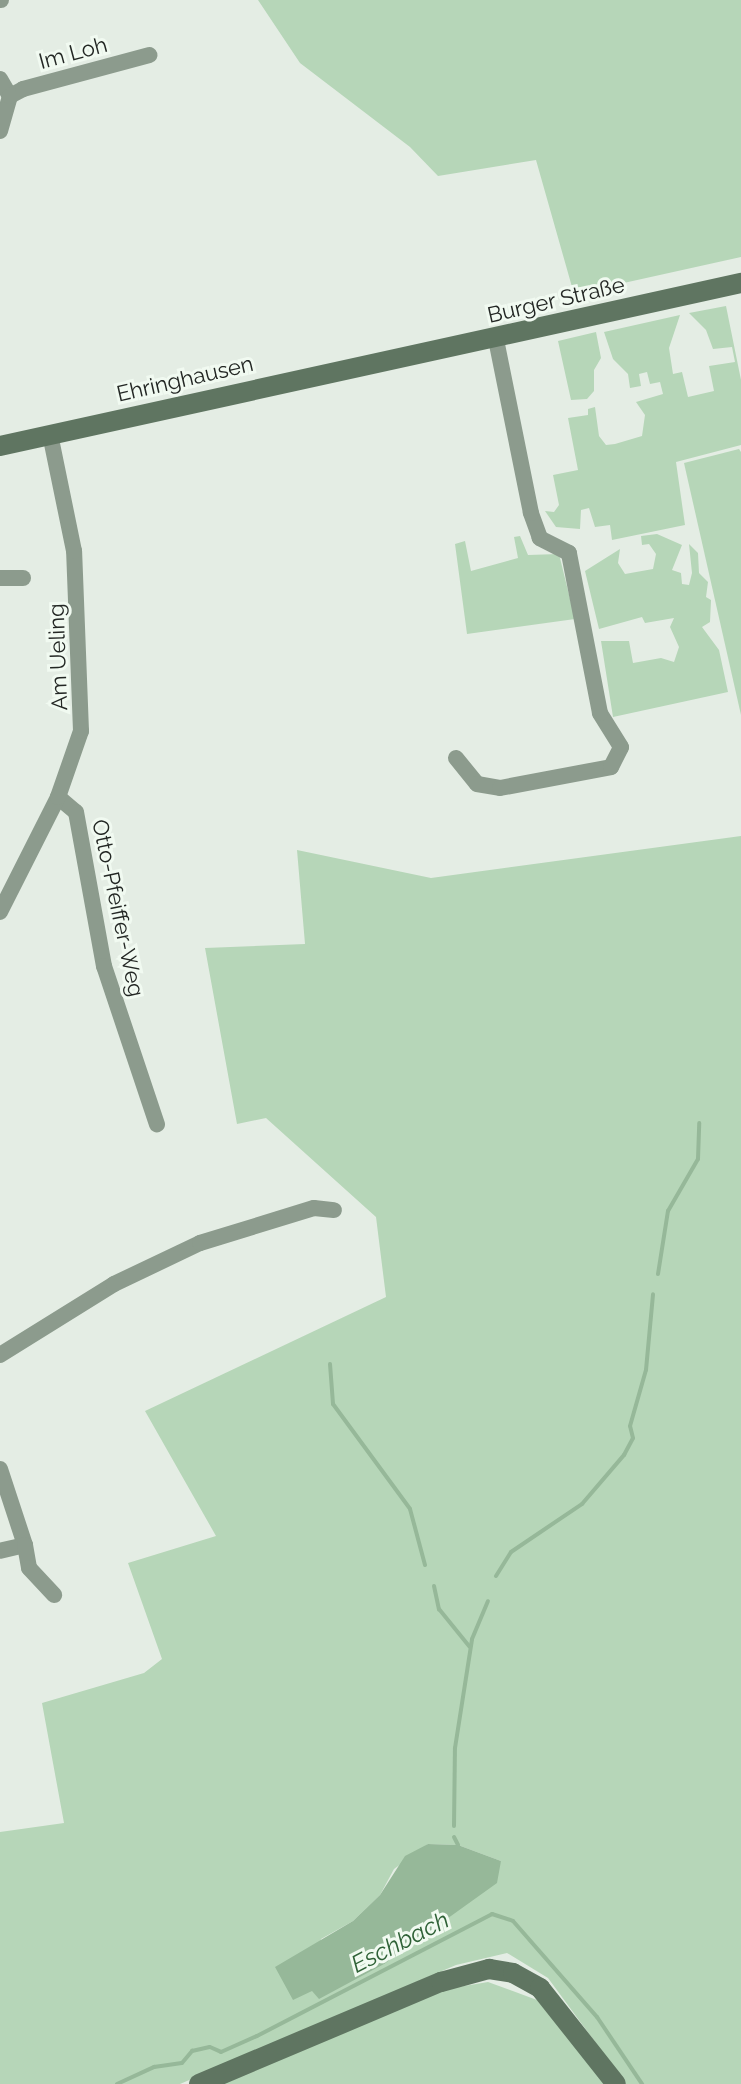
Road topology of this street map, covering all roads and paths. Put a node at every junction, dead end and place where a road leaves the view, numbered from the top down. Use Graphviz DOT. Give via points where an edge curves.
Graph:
graph roads {
  1 [pos="150,55"];
  2 [pos="0,79"];
  3 [pos="10,96"];
  4 [pos="0,131"];
  5 [pos="741,283"];
  6 [pos="496,339"];
  7 [pos="381,361"];
  8 [pos="50,434"];
  9 [pos="0,446"];
  10 [pos="0,578"];
  11 [pos="23,578"];
  12 [pos="456,758"];
  13 [pos="58,797"];
  14 [pos="0,912"];
  15 [pos="157,1124"];
  16 [pos="334,1210"];
  17 [pos="0,1355"];
  18 [pos="0,1469"];
  19 [pos="25,1545"];
  20 [pos="0,1551"];
  21 [pos="54,1595"];
  22 [pos="199,2084"];
  23 [pos="616,2084"];
  1 -- 3 [label="street, Im Loh"];
  2 -- 3 [label="street"];
  3 -- 4 [label="street"];
  5 -- 6 [label="main road, Burger Straße"];
  6 -- 7 [label="main road, Burger Straße"];
  6 -- 12 [label="street" via="531,513 540,538 569,553 600,713 621,747 611,767 500,788 477,784"];
  7 -- 8 [label="main road, Ehringhausen"];
  8 -- 9 [label="main road, Ehringhausen"];
  8 -- 13 [label="street, Am Ueling" via="74,551 84,696 81,731"];
  10 -- 11 [label="street"];
  13 -- 14 [label="street, Am Ueling"];
  13 -- 15 [label="street, Otto-Pfeiffer-Weg" via="76,812 104,966"];
  16 -- 17 [label="street" via="314,1208 200,1243 114,1284"];
  18 -- 19 [label="street"];
  19 -- 20 [label="street"];
  19 -- 21 [label="street" via="29,1568"];
  22 -- 23 [label="main road" via="441,1982 489,1969 513,1973 540,1988"];
}
